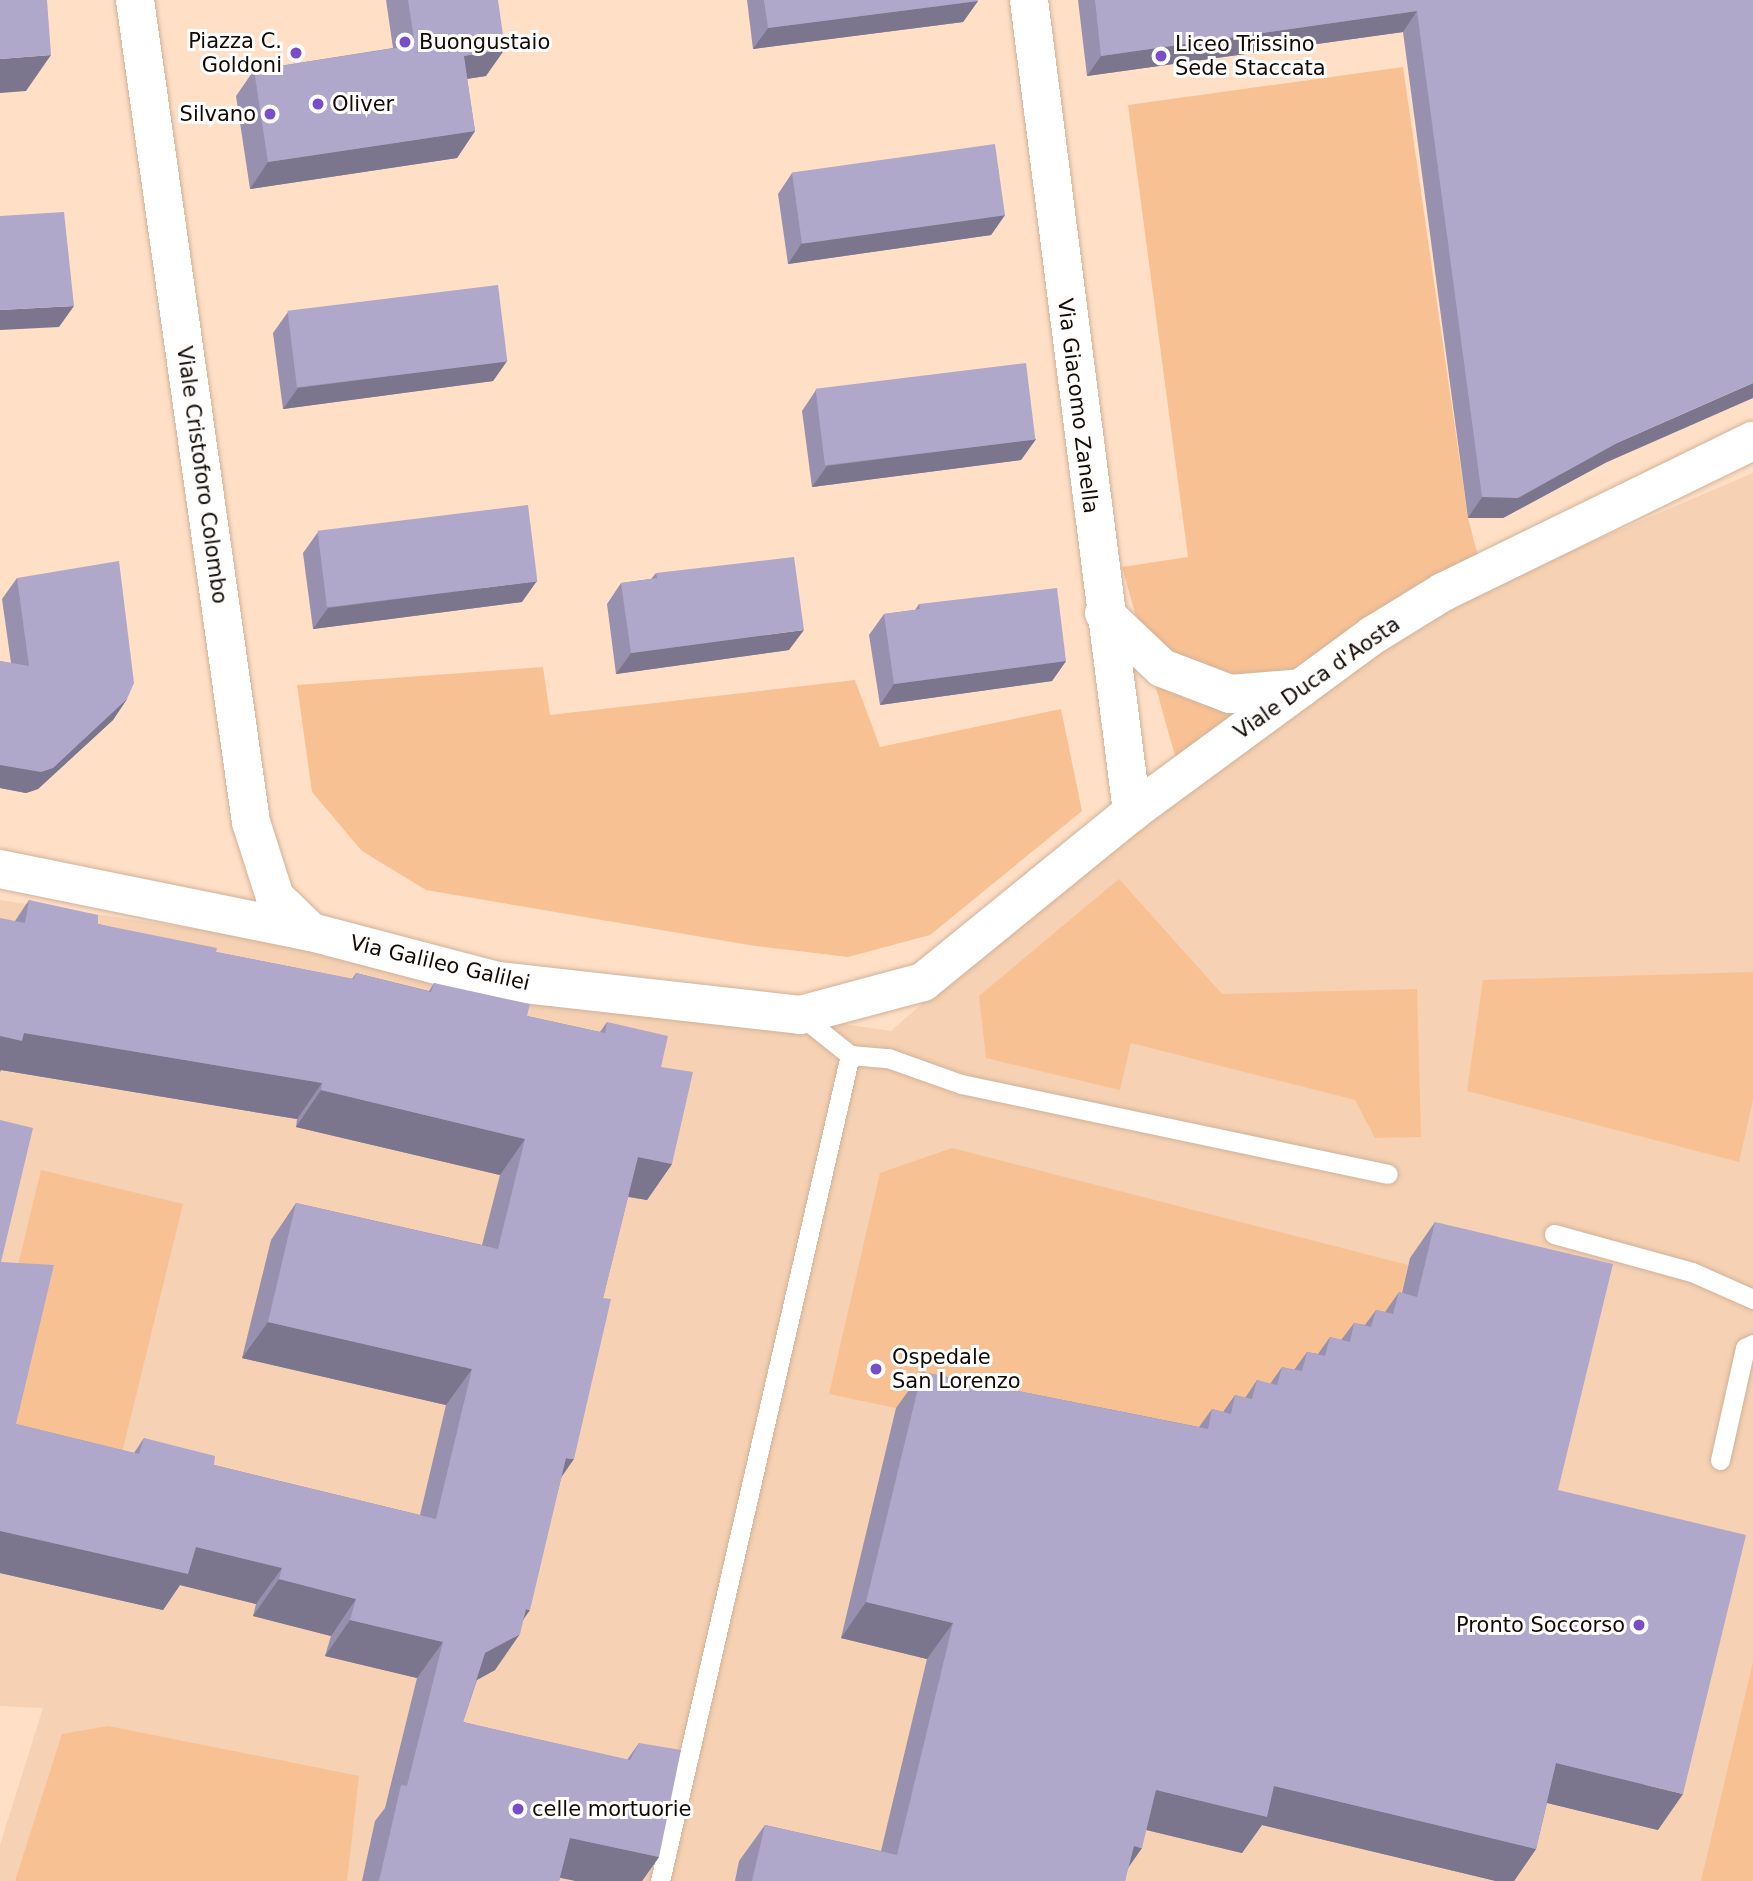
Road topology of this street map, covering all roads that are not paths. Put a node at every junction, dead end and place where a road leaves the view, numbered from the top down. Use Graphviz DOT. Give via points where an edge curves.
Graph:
graph roads {
  1 [pos="135,0"];
  2 [pos="1029,0"];
  3 [pos="1753,441"];
  4 [pos="1104,613"];
  5 [pos="1301,688"];
  6 [pos="1132,811"];
  7 [pos="0,869"];
  8 [pos="311,932"];
  9 [pos="923,982"];
  10 [pos="800,1015"];
  11 [pos="850,1055"];
  12 [pos="1388,1174"];
  13 [pos="1554,1234"];
  14 [pos="1753,1299"];
  15 [pos="1753,1344"];
  16 [pos="1720,1460"];
  17 [pos="660,1881"];
  1 -- 8 [label="street, Viale Cristoforo Colombo" via="251,822 275,897"];
  2 -- 4 [label="street, Via Giacomo Zanella"];
  3 -- 5 [label="street, Viale Duca d'Aosta" via="1443,592 1373,635"];
  4 -- 5 [label="street" via="1162,668 1230,695"];
  4 -- 6 [label="street, Via Giacomo Zanella"];
  5 -- 6 [label="street, Viale Duca d'Aosta"];
  6 -- 9 [label="street, Viale Duca d'Aosta"];
  7 -- 8 [label="street, Via Galileo Galilei"];
  8 -- 10 [label="street, Via Galileo Galilei" via="498,981"];
  9 -- 10 [label="street, Via Galileo Galilei"];
  10 -- 11 [label="lane"];
  11 -- 12 [label="lane" via="888,1058 961,1084"];
  11 -- 17 [label="lane"];
  13 -- 14 [label="lane" via="1692,1272"];
  15 -- 16 [label="lane" via="1745,1348"];
}
